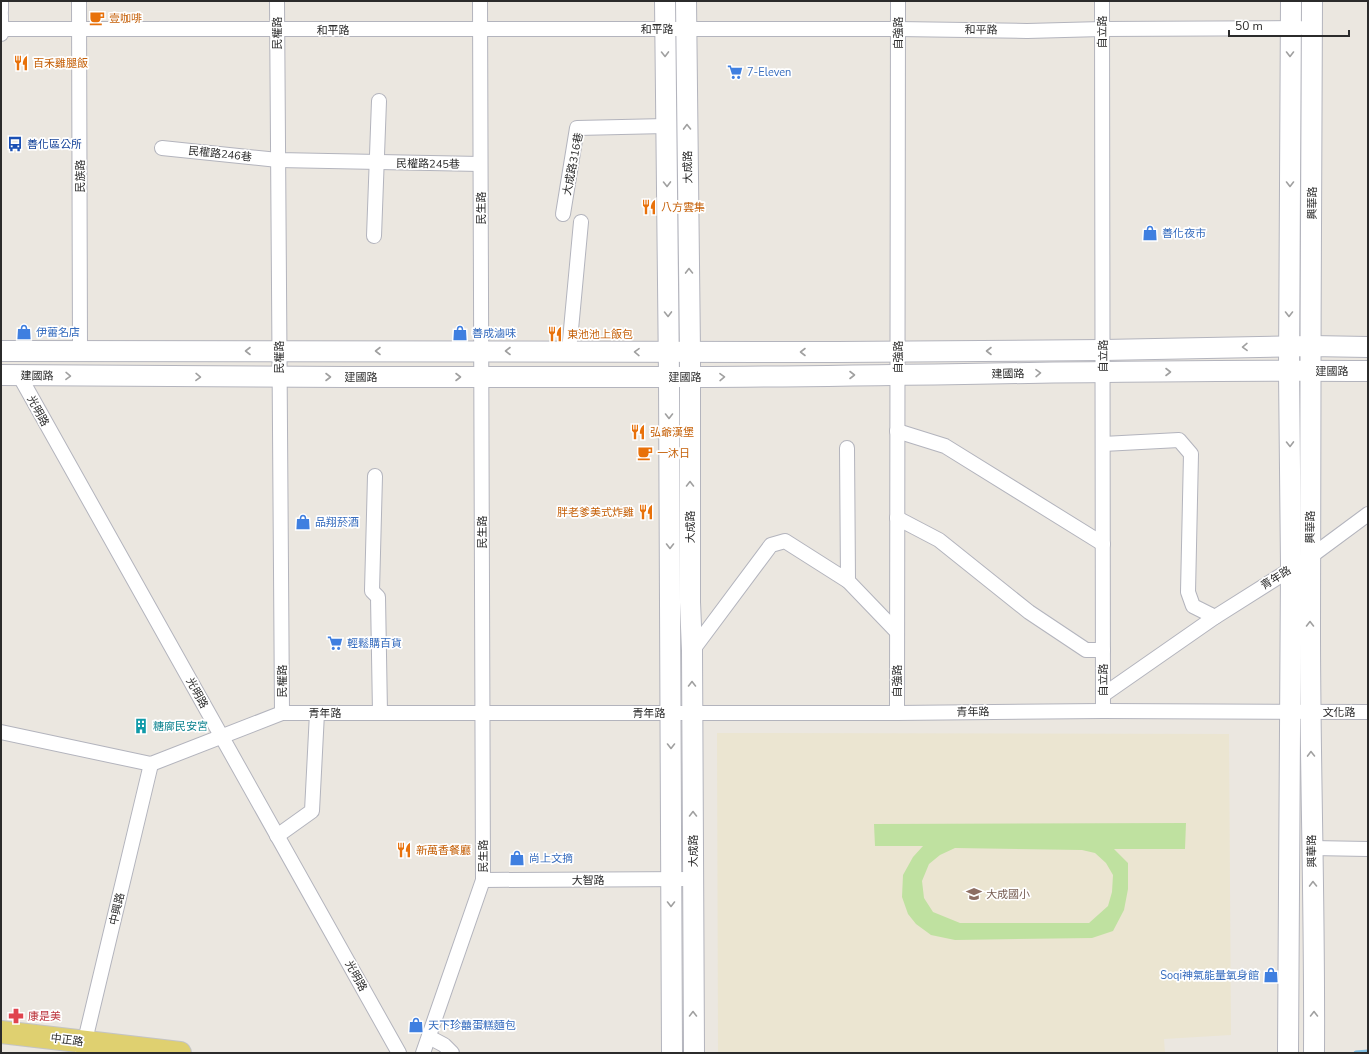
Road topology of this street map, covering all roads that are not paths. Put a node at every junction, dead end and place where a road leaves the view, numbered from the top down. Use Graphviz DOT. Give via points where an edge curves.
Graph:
graph roads {
  1 [pos="1,1"];
  2 [pos="79,1"];
  3 [pos="276,1"];
  4 [pos="480,1"];
  5 [pos="665,1"];
  6 [pos="686,1"];
  7 [pos="898,1"];
  8 [pos="1102,1"];
  9 [pos="1291,1"];
  10 [pos="1312,1"];
  11 [pos="1,11"];
  12 [pos="1,15"];
  13 [pos="898,28"];
  14 [pos="1290,28"];
  15 [pos="1312,28"];
  16 [pos="1,29"];
  17 [pos="480,29"];
  18 [pos="665,29"];
  19 [pos="686,29"];
  20 [pos="1102,29"];
  21 [pos="79,30"];
  22 [pos="277,30"];
  23 [pos="1,34"];
  24 [pos="379,101"];
  25 [pos="666,126"];
  26 [pos="162,148"];
  27 [pos="278,160"];
  28 [pos="377,163"];
  29 [pos="480,164"];
  30 [pos="564,214"];
  31 [pos="581,222"];
  32 [pos="374,236"];
  33 [pos="1289,346"];
  34 [pos="1311,346"];
  35 [pos="1368,347"];
  36 [pos="1103,350"];
  37 [pos="1,351"];
  38 [pos="80,351"];
  39 [pos="279,351"];
  40 [pos="481,351"];
  41 [pos="568,351"];
  42 [pos="898,351"];
  43 [pos="669,352"];
  44 [pos="690,352"];
  45 [pos="1289,371"];
  46 [pos="1310,371"];
  47 [pos="1368,371"];
  48 [pos="1103,372"];
  49 [pos="10,375"];
  50 [pos="898,375"];
  51 [pos="279,377"];
  52 [pos="481,377"];
  53 [pos="669,377"];
  54 [pos="691,377"];
  55 [pos="898,431"];
  56 [pos="1103,444"];
  57 [pos="847,448"];
  58 [pos="375,476"];
  59 [pos="1368,514"];
  60 [pos="897,518"];
  61 [pos="1103,544"];
  62 [pos="1310,556"];
  63 [pos="1291,568"];
  64 [pos="848,581"];
  65 [pos="1215,617"];
  66 [pos="897,632"];
  67 [pos="692,650"];
  68 [pos="1103,650"];
  69 [pos="1103,695"];
  70 [pos="1103,711"];
  71 [pos="317,712"];
  72 [pos="1300,712"];
  73 [pos="1368,712"];
  74 [pos="282,713"];
  75 [pos="380,713"];
  76 [pos="483,713"];
  77 [pos="670,713"];
  78 [pos="692,713"];
  79 [pos="897,713"];
  80 [pos="1,732"];
  81 [pos="221,736"];
  82 [pos="151,764"];
  83 [pos="277,836"];
  84 [pos="1312,848"];
  85 [pos="1368,849"];
  86 [pos="671,879"];
  87 [pos="693,879"];
  88 [pos="483,880"];
  89 [pos="1,1032"];
  90 [pos="428,1037"];
  91 [pos="84,1048"];
  92 [pos="180,1053"];
  93 [pos="399,1053"];
  94 [pos="423,1053"];
  95 [pos="452,1053"];
  96 [pos="672,1053"];
  97 [pos="694,1053"];
  98 [pos="1288,1053"];
  99 [pos="1314,1053"];
  1 -- 11 [label="street"];
  2 -- 21 [label="street, 民族路"];
  3 -- 22 [label="street, 民權路"];
  4 -- 17 [label="street, 民生路"];
  5 -- 18 [label="street, 大成路"];
  6 -- 19 [label="street, 大成路"];
  7 -- 13 [label="street, 自強路"];
  8 -- 20 [label="street, 自立路"];
  9 -- 14 [label="street, 興華路"];
  10 -- 15 [label="street, 興華路"];
  12 -- 16 [label="street"];
  13 -- 19 [label="street, 和平路"];
  13 -- 20 [label="street, 和平路" via="1027,31"];
  13 -- 42 [label="street, 自強路"];
  14 -- 15 [label="street, 和平路"];
  14 -- 20 [label="street, 和平路"];
  14 -- 33 [label="street, 興華路, one-way"];
  15 -- 34 [label="street, 興華路"];
  16 -- 21 [label="street, 和平路"];
  16 -- 23 [label="street"];
  17 -- 18 [label="street, 和平路"];
  17 -- 22 [label="street, 和平路"];
  17 -- 29 [label="street, 民生路"];
  18 -- 19 [label="street, 和平路"];
  18 -- 25 [label="street, 大成路, one-way"];
  44 -- 19 [label="street, 大成路, one-way"];
  20 -- 36 [label="street, 自立路"];
  21 -- 22 [label="street, 和平路"];
  21 -- 38 [label="street, 民族路"];
  22 -- 27 [label="street, 民權路"];
  24 -- 28 [label="street"];
  25 -- 30 [label="street, 大成路316巷" via="577,128"];
  25 -- 43 [label="street, 大成路, one-way"];
  26 -- 27 [label="street, 民權路246巷"];
  27 -- 28 [label="street, 民權路245巷"];
  27 -- 39 [label="street, 民權路"];
  28 -- 29 [label="street, 民權路245巷"];
  28 -- 32 [label="street"];
  29 -- 40 [label="street, 民生路"];
  31 -- 41 [label="street"];
  33 -- 34 [label="street"];
  33 -- 36 [label="street, one-way"];
  33 -- 45 [label="street, 興華路"];
  34 -- 35 [label="street"];
  34 -- 46 [label="street, 興華路"];
  36 -- 42 [label="street, one-way"];
  36 -- 48 [label="street, 自立路"];
  37 -- 38 [label="street"];
  39 -- 38 [label="street, one-way"];
  40 -- 39 [label="street, one-way"];
  39 -- 51 [label="street, 民權路"];
  41 -- 40 [label="street, one-way"];
  40 -- 52 [label="street, 民生路"];
  43 -- 41 [label="street, one-way"];
  42 -- 44 [label="street, one-way"];
  42 -- 50 [label="street, 自強路"];
  43 -- 44 [label="street"];
  43 -- 53 [label="street, 大成路"];
  44 -- 54 [label="street, 大成路"];
  45 -- 46 [label="street, 建國路"];
  48 -- 45 [label="street, 建國路, one-way"];
  45 -- 63 [label="street, 興華路, one-way"];
  46 -- 47 [label="street, 建國路"];
  46 -- 62 [label="street, 興華路"];
  50 -- 48 [label="street, 建國路, one-way"];
  48 -- 56 [label="street, 自立路"];
  49 -- 51 [label="street, 建國路, one-way"];
  49 -- 81 [label="street, 光明路"];
  54 -- 50 [label="street, 建國路, one-way"];
  50 -- 55 [label="street, 自強路"];
  51 -- 52 [label="street, 建國路, one-way"];
  51 -- 74 [label="street, 民權路"];
  52 -- 53 [label="street, 建國路"];
  52 -- 76 [label="street, 民生路"];
  53 -- 54 [label="street, 建國路"];
  53 -- 77 [label="street, 大成路, one-way"];
  67 -- 54 [label="street, 大成路, one-way"];
  55 -- 60 [label="street, 自強路"];
  55 -- 61 [label="street" via="945,446"];
  56 -- 61 [label="street, 自立路"];
  56 -- 65 [label="street" via="1180,440 1191,454 1188,592 1193,606"];
  57 -- 64 [label="street"];
  58 -- 75 [label="street" via="372,591 378,596"];
  59 -- 62 [label="street, 青年路"];
  60 -- 66 [label="street, 自強路"];
  60 -- 68 [label="street" via="939,540 1029,612 1086,650"];
  61 -- 68 [label="street, 自立路"];
  62 -- 63 [label="street, 青年路"];
  72 -- 62 [label="street, 興華路, one-way"];
  63 -- 65 [label="street, 青年路"];
  63 -- 72 [label="street, 興華路"];
  64 -- 66 [label="street"];
  64 -- 67 [label="street" via="785,541 771,545"];
  65 -- 69 [label="street, 青年路"];
  66 -- 79 [label="street, 自強路"];
  78 -- 67 [label="street, 大成路, one-way"];
  68 -- 69 [label="street, 自立路"];
  69 -- 70 [label="street, 自立路"];
  70 -- 72 [label="street, 青年路"];
  70 -- 79 [label="street, 青年路"];
  71 -- 74 [label="street, 青年路"];
  71 -- 75 [label="street, 青年路"];
  71 -- 83 [label="street" via="312,811"];
  72 -- 73 [label="street, 文化路"];
  84 -- 72 [label="street, 興華路, one-way"];
  72 -- 98 [label="street, 興華路"];
  74 -- 81 [label="street, 青年路"];
  75 -- 76 [label="street, 青年路"];
  76 -- 77 [label="street, 青年路"];
  76 -- 88 [label="street, 民生路"];
  77 -- 78 [label="street, 青年路"];
  77 -- 86 [label="street, 大成路, one-way"];
  78 -- 79 [label="street, 青年路"];
  87 -- 78 [label="street, 大成路, one-way"];
  80 -- 82 [label="street"];
  81 -- 82 [label="street, 青年路"];
  81 -- 83 [label="street, 光明路"];
  82 -- 91 [label="street, 中興路"];
  83 -- 93 [label="street, 光明路"];
  84 -- 85 [label="street"];
  99 -- 84 [label="street, 興華路, one-way"];
  86 -- 87 [label="street, 大智路"];
  86 -- 88 [label="street, 大智路"];
  86 -- 96 [label="street, 大成路, one-way"];
  97 -- 87 [label="street, 大成路, one-way"];
  88 -- 90 [label="street, 民生路"];
  89 -- 91 [label="main road, 中正路"];
  90 -- 94 [label="street, 民生路"];
  90 -- 95 [label="street" via="444,1045"];
  91 -- 92 [label="main road, 中正路"];
}
